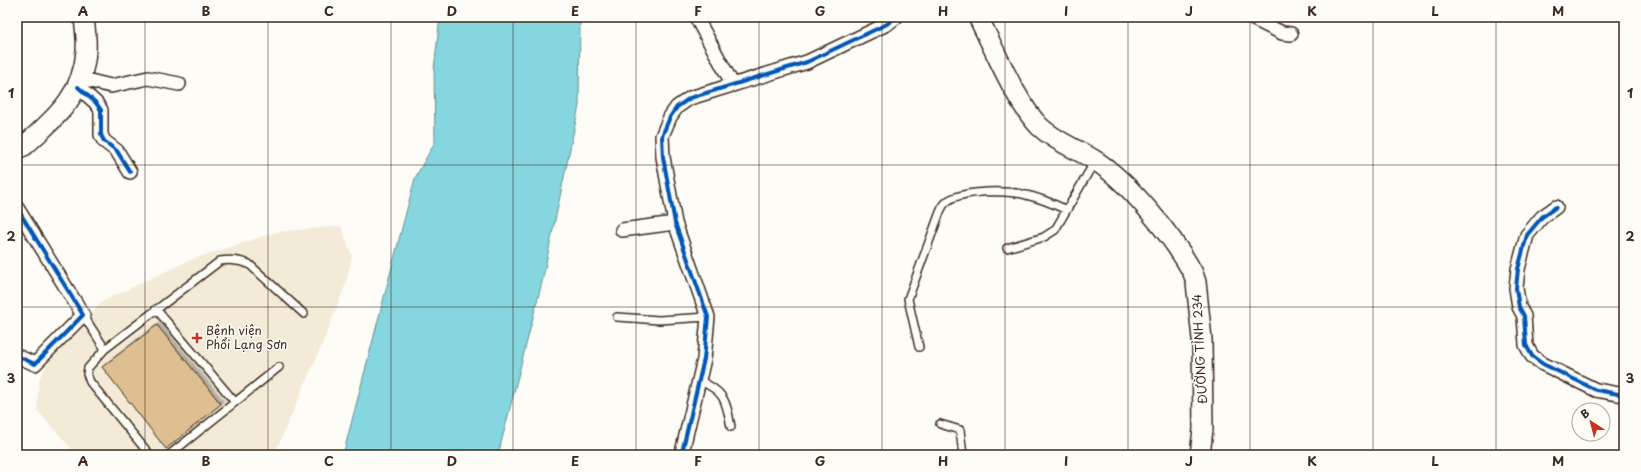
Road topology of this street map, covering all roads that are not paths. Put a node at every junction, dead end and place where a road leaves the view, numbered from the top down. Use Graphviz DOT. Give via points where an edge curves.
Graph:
graph roads {
  1 [pos="84,17"];
  2 [pos="696,17"];
  3 [pos="896,17"];
  4 [pos="978,17"];
  5 [pos="1250,17"];
  6 [pos="1291,34"];
  7 [pos="80,83"];
  8 [pos="179,84"];
  9 [pos="733,85"];
  10 [pos="17,149"];
  11 [pos="1095,160"];
  12 [pos="130,172"];
  13 [pos="1556,207"];
  14 [pos="1067,210"];
  15 [pos="18,213"];
  16 [pos="675,223"];
  17 [pos="622,230"];
  18 [pos="1007,248"];
  19 [pos="156,309"];
  20 [pos="304,314"];
  21 [pos="83,315"];
  22 [pos="617,317"];
  23 [pos="708,317"];
  24 [pos="919,347"];
  25 [pos="105,350"];
  26 [pos="17,356"];
  27 [pos="279,367"];
  28 [pos="698,380"];
  29 [pos="1624,395"];
  30 [pos="235,402"];
  31 [pos="940,424"];
  32 [pos="731,427"];
  33 [pos="682,453"];
  34 [pos="150,455"];
  35 [pos="169,455"];
  36 [pos="963,455"];
  37 [pos="1200,455"];
  1 -- 7 [label="main road" via="86,50"];
  2 -- 9 [label="street"];
  3 -- 9 [label="street" via="887,24 806,62"];
  4 -- 11 [label="main road, ĐƯỜNG TỈNH 234" via="1013,86 1033,118 1054,138"];
  5 -- 6 [label="street" via="1282,33"];
  7 -- 8 [label="street" via="111,86 148,78"];
  7 -- 10 [label="main road" via="66,107 24,146"];
  7 -- 12 [label="street" via="101,110 101,135 104,141 117,151"];
  9 -- 16 [label="street" via="690,98 677,107 662,136 663,157"];
  11 -- 14 [label="lane"];
  11 -- 37 [label="main road, ĐƯỜNG TỈNH 234" via="1146,208 1193,273 1202,339 1203,429"];
  13 -- 29 [label="street" via="1542,217 1526,235 1518,269 1516,297 1524,316 1526,345 1532,356 1543,364 1596,390"];
  14 -- 18 [label="lane" via="1055,230 1049,234"];
  14 -- 24 [label="lane" via="1024,194 996,192 958,197 944,204 908,299"];
  15 -- 21 [label="street"];
  16 -- 17 [label="street"];
  16 -- 23 [label="street"];
  19 -- 20 [label="lane" via="220,261 240,260 249,264"];
  19 -- 25 [label="lane"];
  19 -- 30 [label="lane"];
  21 -- 25 [label="lane"];
  21 -- 26 [label="street" via="35,364"];
  22 -- 23 [label="lane" via="659,320"];
  23 -- 28 [label="street" via="704,359"];
  25 -- 34 [label="lane" via="88,368 90,382"];
  27 -- 30 [label="lane"];
  28 -- 32 [label="lane" via="713,387 723,397"];
  28 -- 33 [label="street"];
  30 -- 35 [label="lane"];
  31 -- 36 [label="lane" via="960,430"];
}
